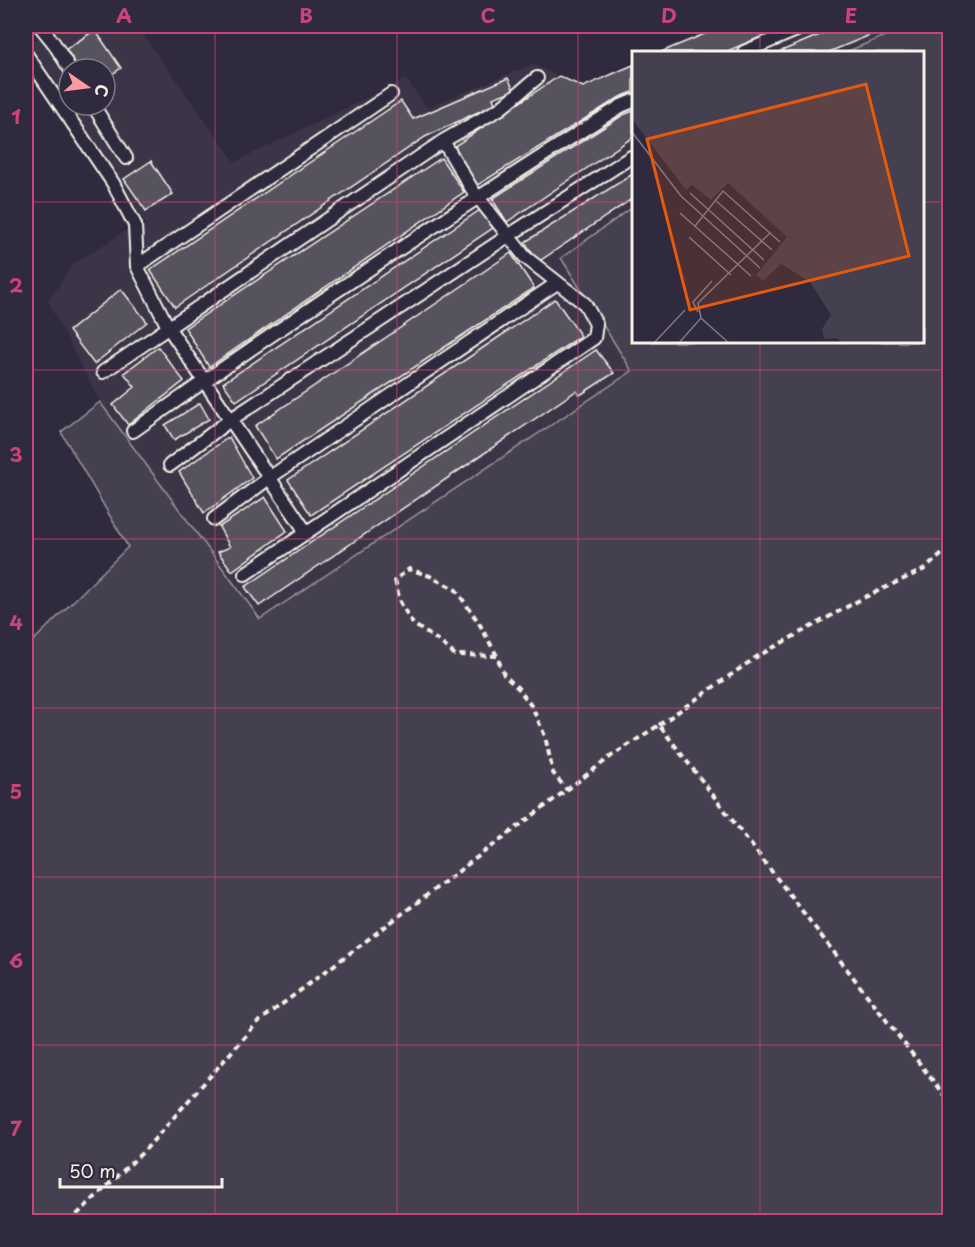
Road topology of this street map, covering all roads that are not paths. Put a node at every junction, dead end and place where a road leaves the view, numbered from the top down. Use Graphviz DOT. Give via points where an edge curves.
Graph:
graph roads {
  1 [pos="40,26"];
  2 [pos="806,26"];
  3 [pos="746,51"];
  4 [pos="26,54"];
  5 [pos="62,57"];
  6 [pos="537,78"];
  7 [pos="391,94"];
  8 [pos="632,101"];
  9 [pos="100,117"];
  10 [pos="443,141"];
  11 [pos="631,157"];
  12 [pos="126,158"];
  13 [pos="477,197"];
  14 [pos="508,236"];
  15 [pos="137,266"];
  16 [pos="557,283"];
  17 [pos="168,327"];
  18 [pos="103,372"];
  19 [pos="204,381"];
  20 [pos="230,420"];
  21 [pos="133,431"];
  22 [pos="170,465"];
  23 [pos="269,478"];
  24 [pos="214,519"];
  25 [pos="306,532"];
  26 [pos="245,574"];
  1 -- 5 [label="lane"];
  2 -- 3 [label="lane"];
  4 -- 15 [label="lane" via="113,183 135,225"];
  6 -- 10 [label="lane" via="501,108"];
  7 -- 15 [label="lane"];
  8 -- 13 [label="lane"];
  9 -- 12 [label="lane"];
  10 -- 13 [label="lane"];
  10 -- 17 [label="lane"];
  11 -- 14 [label="lane"];
  13 -- 14 [label="lane"];
  13 -- 19 [label="lane"];
  14 -- 16 [label="lane" via="525,257"];
  14 -- 20 [label="lane"];
  15 -- 17 [label="lane"];
  16 -- 23 [label="lane"];
  16 -- 25 [label="lane" via="585,304 596,324 594,338"];
  17 -- 18 [label="lane"];
  17 -- 19 [label="lane"];
  19 -- 20 [label="lane"];
  19 -- 21 [label="lane"];
  20 -- 22 [label="lane"];
  20 -- 23 [label="lane"];
  23 -- 24 [label="lane"];
  23 -- 25 [label="lane"];
  25 -- 26 [label="lane"];
}
